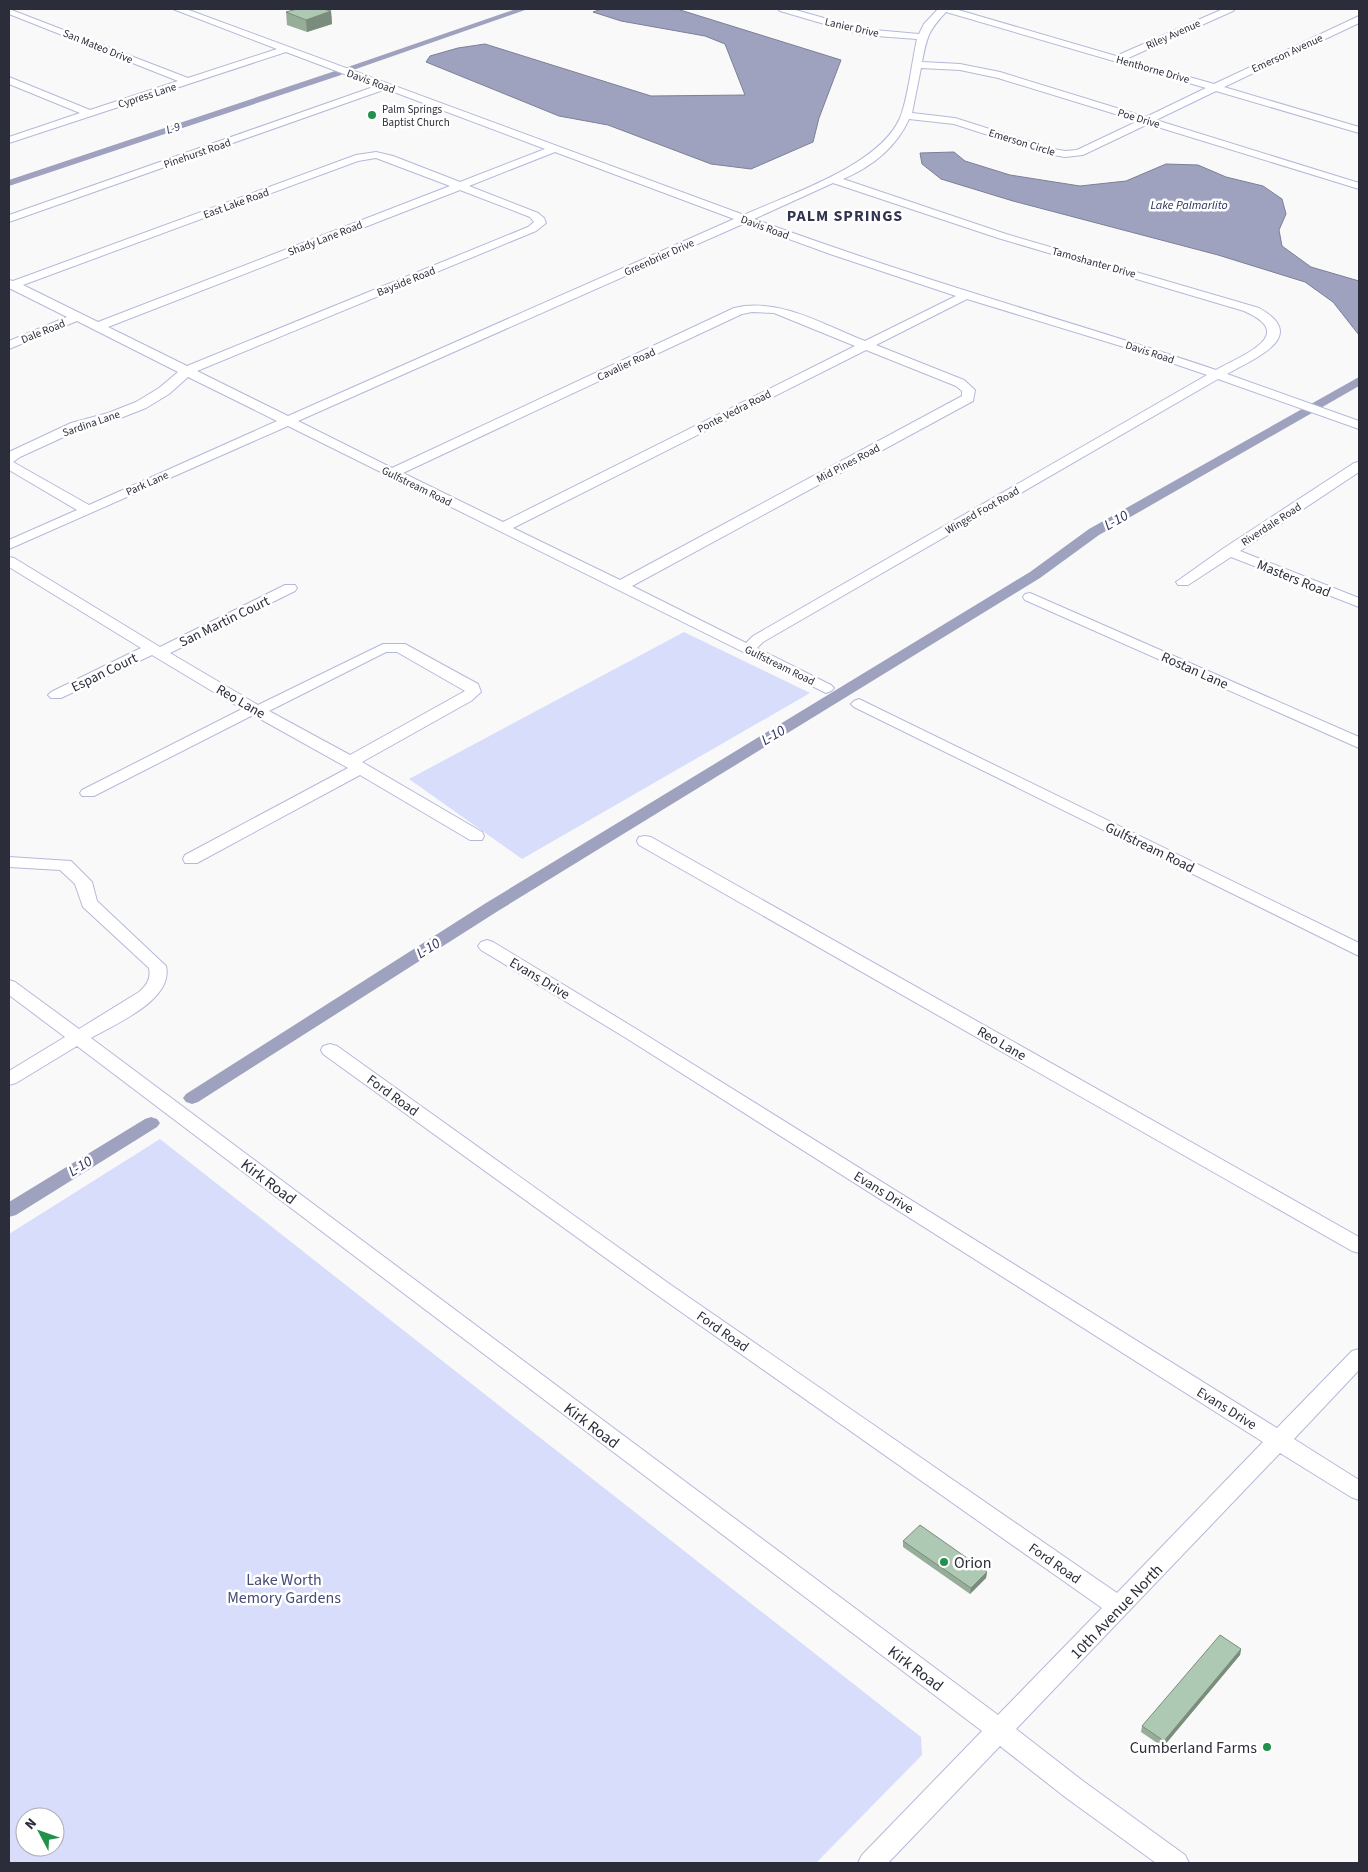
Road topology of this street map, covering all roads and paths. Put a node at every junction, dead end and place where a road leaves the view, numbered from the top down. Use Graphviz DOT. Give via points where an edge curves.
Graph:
graph roads {
  1 [pos="178,9"];
  2 [pos="783,9"];
  3 [pos="945,9"];
  4 [pos="1230,9"];
  5 [pos="9,11"];
  6 [pos="1359,19"];
  7 [pos="922,37"];
  8 [pos="286,49"];
  9 [pos="1117,59"];
  10 [pos="916,65"];
  11 [pos="9,80"];
  12 [pos="187,81"];
  13 [pos="386,86"];
  14 [pos="1214,87"];
  15 [pos="90,114"];
  16 [pos="906,116"];
  17 [pos="1149,121"];
  18 [pos="1359,130"];
  19 [pos="9,140"];
  20 [pos="554,149"];
  21 [pos="834,180"];
  22 [pos="460,185"];
  23 [pos="1359,186"];
  24 [pos="9,219"];
  25 [pos="744,220"];
  26 [pos="10,284"];
  27 [pos="966,295"];
  28 [pos="77,317"];
  29 [pos="97,327"];
  30 [pos="9,344"];
  31 [pos="865,346"];
  32 [pos="187,372"];
  33 [pos="1218,374"];
  34 [pos="286,421"];
  35 [pos="1359,425"];
  36 [pos="9,460"];
  37 [pos="9,465"];
  38 [pos="1359,466"];
  39 [pos="392,473"];
  40 [pos="88,510"];
  41 [pos="502,528"];
  42 [pos="9,545"];
  43 [pos="1229,551"];
  44 [pos="9,561"];
  45 [pos="1183,582"];
  46 [pos="620,586"];
  47 [pos="290,588"];
  48 [pos="1030,597"];
  49 [pos="1359,604"];
  50 [pos="748,649"];
  51 [pos="155,651"];
  52 [pos="826,688"];
  53 [pos="56,695"];
  54 [pos="859,704"];
  55 [pos="255,710"];
  56 [pos="1359,743"];
  57 [pos="355,765"];
  58 [pos="88,793"];
  59 [pos="476,836"];
  60 [pos="645,841"];
  61 [pos="191,859"];
  62 [pos="9,862"];
  63 [pos="487,946"];
  64 [pos="1359,950"];
  65 [pos="9,986"];
  66 [pos="78,1038"];
  67 [pos="330,1050"];
  68 [pos="9,1079"];
  69 [pos="1359,1246"];
  70 [pos="1359,1358"];
  71 [pos="1279,1441"];
  72 [pos="1359,1491"];
  73 [pos="1119,1607"];
  74 [pos="1000,1731"];
  75 [pos="870,1863"];
  76 [pos="1176,1863"];
  1 -- 8 [label="street, Davis Road"];
  2 -- 7 [label="street, Lanier Drive" via="862,32"];
  3 -- 7 [label="street, Greenbrier Drive"];
  3 -- 9 [label="street, Henthorne Drive"];
  4 -- 9 [label="street, Riley Avenue"];
  5 -- 12 [label="street, San Mateo Drive"];
  6 -- 14 [label="street, Emerson Avenue"];
  7 -- 10 [label="street, Greenbrier Drive"];
  8 -- 12 [label="street, Cypress Lane"];
  8 -- 13 [label="street, Davis Road"];
  9 -- 14 [label="street, Henthorne Drive"];
  10 -- 16 [label="street, Greenbrier Drive"];
  10 -- 17 [label="street, Poe Drive" via="988,72"];
  11 -- 15 [label="street"];
  12 -- 15 [label="street, Cypress Lane"];
  13 -- 20 [label="street, Davis Road"];
  13 -- 24 [label="street, Pinehurst Road"];
  14 -- 17 [label="street, Emerson Circle"];
  14 -- 18 [label="street, Henthorne Drive"];
  15 -- 19 [label="street, Cypress Lane"];
  16 -- 17 [label="street, Emerson Circle" via="955,121 1065,154 1084,152"];
  16 -- 21 [label="street, Greenbrier Drive" via="896,136 880,153"];
  17 -- 23 [label="street, Poe Drive"];
  20 -- 22 [label="street, Shady Lane Road"];
  20 -- 25 [label="street, Davis Road"];
  21 -- 25 [label="street, Greenbrier Drive"];
  21 -- 33 [label="street, Tamoshanter Drive" via="1002,236 1240,305 1269,320 1275,330 1272,341"];
  22 -- 26 [label="street, East Lake Road" via="389,158 362,156"];
  22 -- 29 [label="street, Shady Lane Road"];
  22 -- 32 [label="street, Bayside Road" via="534,215 540,223"];
  25 -- 27 [label="street, Davis Road"];
  25 -- 34 [label="street, Greenbrier Drive"];
  26 -- 28 [label="street, Gulfstream Road"];
  27 -- 31 [label="street, Ponte Vedra Road"];
  27 -- 33 [label="street, Davis Road"];
  28 -- 29 [label="street, Gulfstream Road"];
  28 -- 30 [label="street, Dale Road"];
  29 -- 32 [label="street, Gulfstream Road"];
  31 -- 39 [label="street, Cavalier Road" via="776,310 745,309"];
  31 -- 41 [label="street, Ponte Vedra Road"];
  31 -- 46 [label="street, Mid Pines Road" via="960,383 969,390 968,398"];
  32 -- 34 [label="street, Gulfstream Road"];
  32 -- 36 [label="street, Sardina Lane" via="141,405 76,426 15,454"];
  33 -- 35 [label="street, Davis Road"];
  33 -- 50 [label="street, Winged Foot Road" via="758,639"];
  34 -- 39 [label="street, Gulfstream Road"];
  34 -- 40 [label="street, Park Lane"];
  37 -- 40 [label="street"];
  38 -- 43 [label="street, Riverdale Road"];
  39 -- 41 [label="street, Gulfstream Road"];
  40 -- 42 [label="street, Park Lane"];
  41 -- 46 [label="street, Gulfstream Road"];
  43 -- 45 [label="street, Riverdale Road"];
  43 -- 49 [label="street, Masters Road"];
  44 -- 51 [label="street, Reo Lane"];
  46 -- 50 [label="street, Gulfstream Road"];
  47 -- 51 [label="street, San Martin Court"];
  48 -- 56 [label="street, Rostan Lane"];
  50 -- 52 [label="street, Gulfstream Road"];
  51 -- 53 [label="street, Espan Court"];
  51 -- 55 [label="street, Reo Lane"];
  54 -- 64 [label="street, Gulfstream Road"];
  55 -- 57 [label="street, Reo Lane"];
  55 -- 57 [label="street" via="383,648 394,646 472,688 473,692 466,698"];
  55 -- 58 [label="street"];
  57 -- 59 [label="street, Reo Lane"];
  57 -- 61 [label="street"];
  60 -- 69 [label="street, Reo Lane"];
  62 -- 66 [label="street" via="65,865 83,882 89,903 157,966 159,980 150,994"];
  63 -- 71 [label="street, Evans Drive"];
  65 -- 66 [label="street, Kirk Road"];
  66 -- 68 [label="street"];
  66 -- 74 [label="street, Kirk Road"];
  67 -- 73 [label="street, Ford Road" via="664,1290"];
  70 -- 71 [label="street, 10th Avenue North"];
  71 -- 72 [label="street, Evans Drive"];
  71 -- 73 [label="street, 10th Avenue North"];
  73 -- 74 [label="street, 10th Avenue North"];
  74 -- 75 [label="street, 10th Avenue North"];
  74 -- 76 [label="street, Kirk Road"];
}
